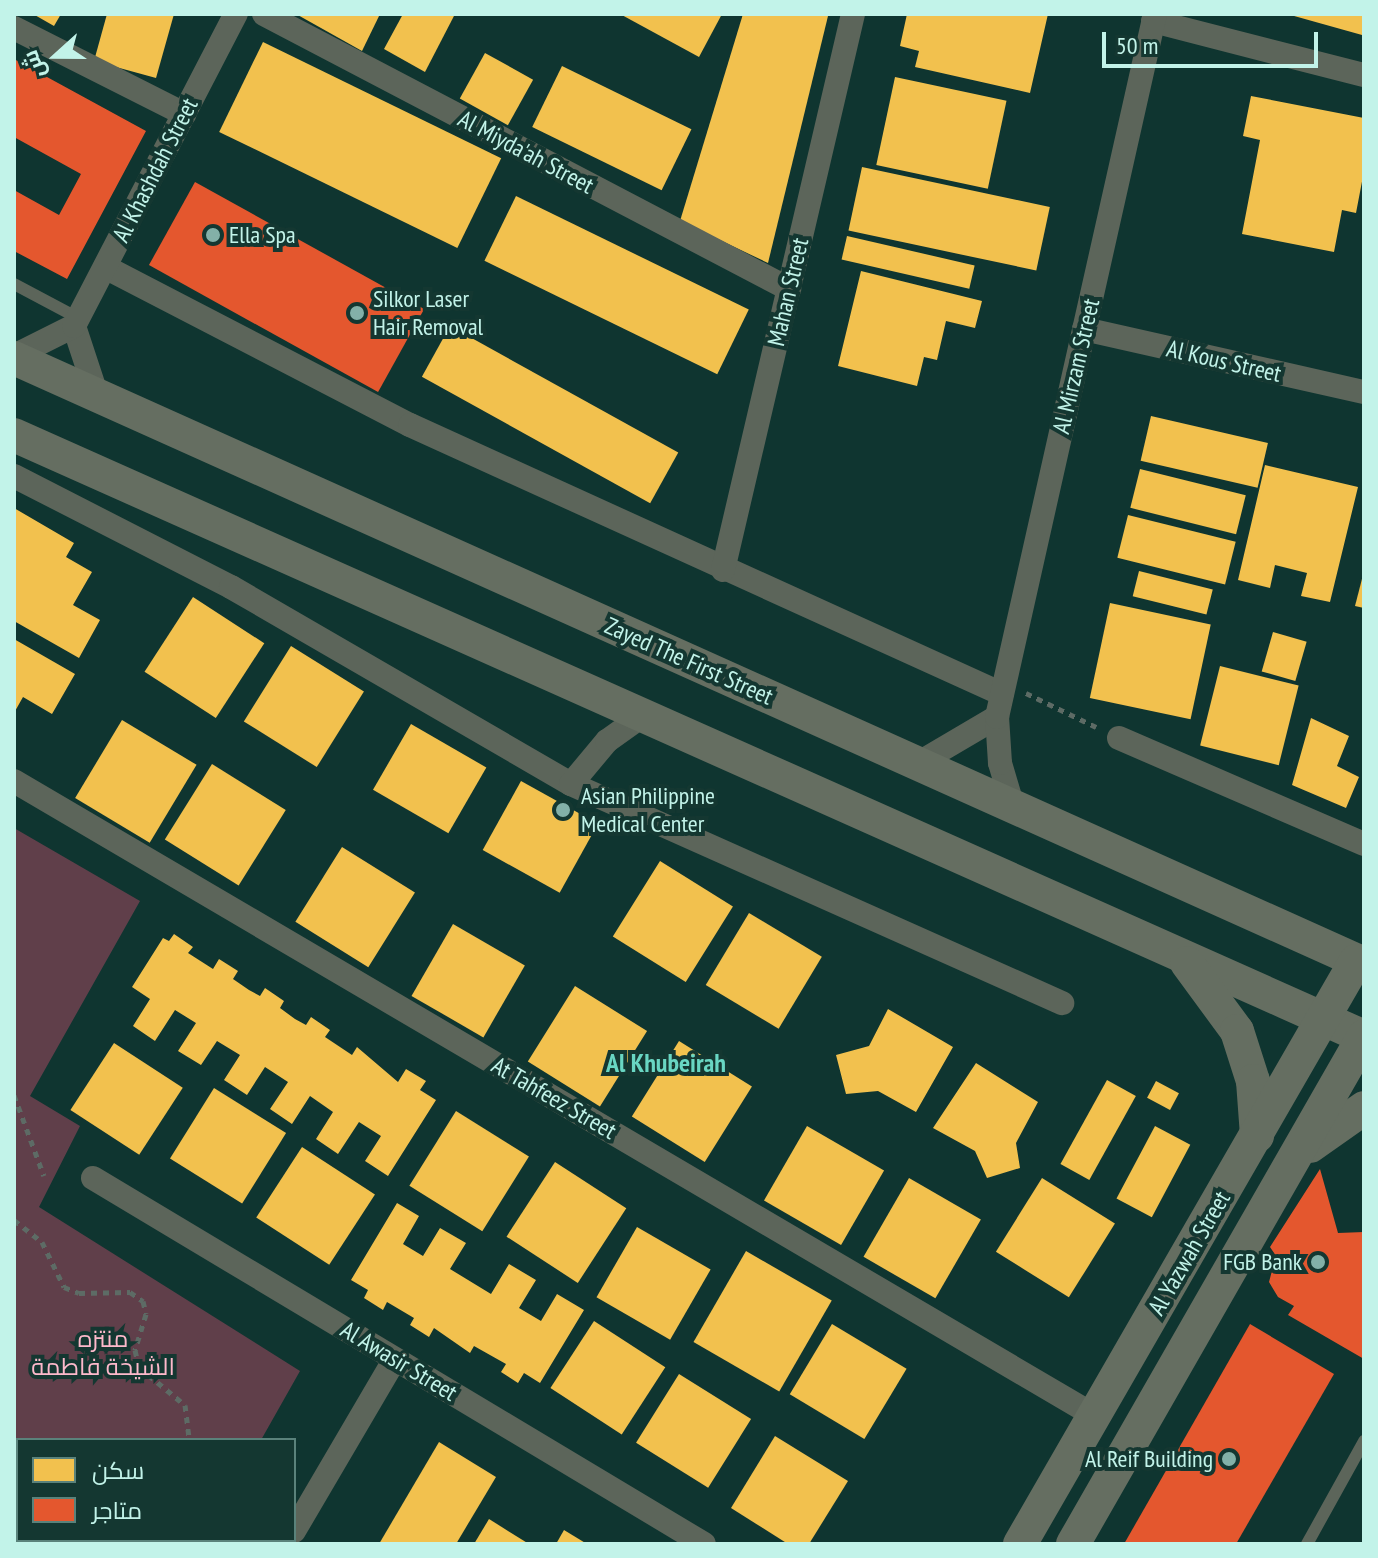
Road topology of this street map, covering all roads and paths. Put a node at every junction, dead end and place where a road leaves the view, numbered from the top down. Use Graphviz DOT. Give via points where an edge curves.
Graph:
graph roads {
  1 [pos="236,14"];
  2 [pos="264,14"];
  3 [pos="853,14"];
  4 [pos="1154,18"];
  5 [pos="14,28"];
  6 [pos="1364,75"];
  7 [pos="184,114"];
  8 [pos="105,267"];
  9 [pos="14,284"];
  10 [pos="789,289"];
  11 [pos="76,322"];
  12 [pos="1084,329"];
  13 [pos="14,357"];
  14 [pos="1364,392"];
  15 [pos="97,396"];
  16 [pos="14,435"];
  17 [pos="14,476"];
  18 [pos="723,570"];
  19 [pos="1001,698"];
  20 [pos="642,716"];
  21 [pos="1119,738"];
  22 [pos="917,764"];
  23 [pos="14,781"];
  24 [pos="571,784"];
  25 [pos="1013,807"];
  26 [pos="1364,844"];
  27 [pos="1174,952"];
  28 [pos="1360,962"];
  29 [pos="1062,1003"];
  30 [pos="1324,1020"];
  31 [pos="1364,1037"];
  32 [pos="14,1095"];
  33 [pos="1364,1108"];
  34 [pos="18,1114"];
  35 [pos="1257,1136"];
  36 [pos="1298,1158"];
  37 [pos="44,1176"];
  38 [pos="93,1178"];
  39 [pos="14,1220"];
  40 [pos="395,1359"];
  41 [pos="1095,1416"];
  42 [pos="189,1438"];
  43 [pos="1364,1441"];
  44 [pos="296,1528"];
  45 [pos="691,1541"];
  46 [pos="1020,1544"];
  47 [pos="1073,1544"];
  48 [pos="1307,1544"];
  1 -- 7 [label="street, Al Khashdah Street"];
  2 -- 10 [label="street, Al Miyda'ah Street"];
  3 -- 10 [label="street, Mahan Street"];
  4 -- 6 [label="street"];
  4 -- 12 [label="street, Al Mirzam Street"];
  5 -- 7 [label="street"];
  7 -- 8 [label="street, Al Khashdah Street"];
  8 -- 11 [label="street, Al Khashdah Street"];
  8 -- 18 [label="street" via="410,425"];
  9 -- 11 [label="lane"];
  10 -- 18 [label="street, Mahan Street"];
  11 -- 13 [label="street"];
  11 -- 15 [label="street"];
  12 -- 14 [label="street, Al Kous Street"];
  12 -- 19 [label="street, Al Mirzam Street"];
  13 -- 15 [label="main road, Zayed The First Street"];
  15 -- 22 [label="main road, Zayed The First Street"];
  16 -- 20 [label="main road"];
  17 -- 24 [label="street" via="231,587"];
  18 -- 19 [label="street"];
  19 -- 21 [label="path"];
  19 -- 22 [label="street" via="959,744"];
  19 -- 25 [label="street, Al Mirzam Street" via="1000,763"];
  20 -- 24 [label="street" via="607,741"];
  20 -- 27 [label="main road"];
  21 -- 26 [label="street"];
  22 -- 25 [label="main road, Zayed The First Street"];
  23 -- 41 [label="street, At Tahfeez Street"];
  24 -- 29 [label="street"];
  25 -- 28 [label="main road, Zayed The First Street"];
  27 -- 30 [label="main road"];
  27 -- 35 [label="main road" via="1210,988 1237,1031 1253,1081"];
  28 -- 30 [label="main road, Al Yazwah Street"];
  30 -- 31 [label="main road"];
  30 -- 35 [label="main road, Al Yazwah Street"];
  31 -- 36 [label="main road, Al Yazwah Street"];
  32 -- 34 [label="path"];
  33 -- 36 [label="main road"];
  34 -- 37 [label="path"];
  35 -- 41 [label="main road, Al Yazwah Street"];
  36 -- 47 [label="main road, Al Yazwah Street"];
  38 -- 40 [label="street, Al Awasir Street"];
  39 -- 42 [label="path" via="42,1242 64,1287 79,1293 130,1292 143,1301 146,1314 136,1359 143,1374 185,1405"];
  40 -- 44 [label="street"];
  40 -- 45 [label="street, Al Awasir Street"];
  41 -- 46 [label="main road, Al Yazwah Street"];
  43 -- 48 [label="lane"];
}
